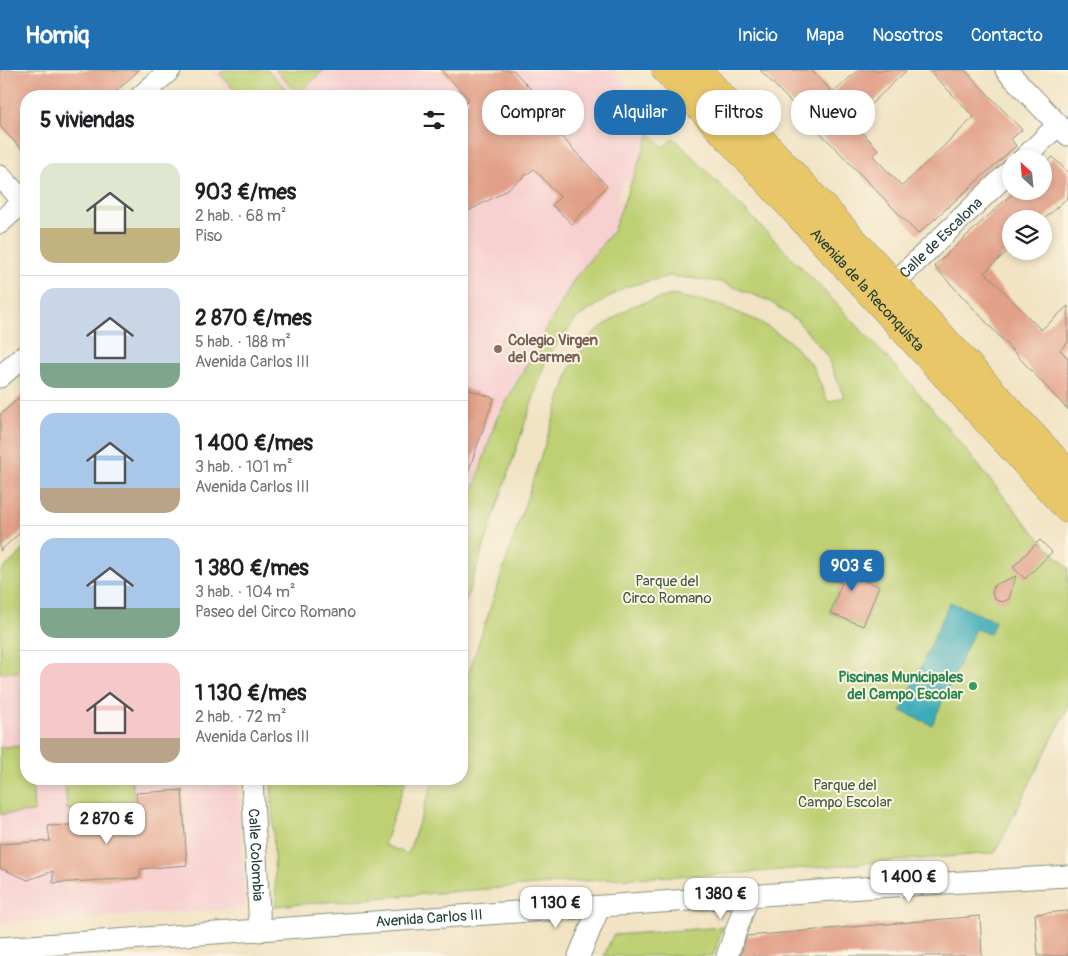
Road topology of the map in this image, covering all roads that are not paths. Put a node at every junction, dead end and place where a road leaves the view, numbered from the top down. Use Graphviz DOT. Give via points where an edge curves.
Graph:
graph roads {
  1 [pos="666,70"];
  2 [pos="697,70"];
  3 [pos="1006,70"];
  4 [pos="163,72"];
  5 [pos="146,90"];
  6 [pos="1063,130"];
  7 [pos="1035,150"];
  8 [pos="0,176"];
  9 [pos="1002,179"];
  10 [pos="20,196"];
  11 [pos="20,205"];
  12 [pos="0,223"];
  13 [pos="892,285"];
  14 [pos="20,359"];
  15 [pos="0,377"];
  16 [pos="1068,474"];
  17 [pos="1068,509"];
  18 [pos="252,785"];
  19 [pos="1068,876"];
  20 [pos="748,896"];
  21 [pos="599,908"];
  22 [pos="260,931"];
  23 [pos="0,948"];
  24 [pos="580,956"];
  25 [pos="727,956"];
  1 -- 17 [label="main road, Avenida de la Reconquista"];
  2 -- 13 [label="main road, Avenida de la Reconquista"];
  3 -- 6 [label="street"];
  4 -- 5 [label="street"];
  6 -- 7 [label="street"];
  8 -- 10 [label="street"];
  9 -- 13 [label="street, Calle de Escalona"];
  11 -- 12 [label="street"];
  13 -- 16 [label="main road, Avenida de la Reconquista"];
  14 -- 15 [label="street"];
  18 -- 22 [label="street, Calle Colombia"];
  19 -- 20 [label="street, Avenida Carlos III"];
  20 -- 21 [label="street, Avenida Carlos III"];
  20 -- 25 [label="street"];
  21 -- 22 [label="street, Avenida Carlos III"];
  21 -- 24 [label="street"];
  22 -- 23 [label="street, Avenida Carlos III"];
}
